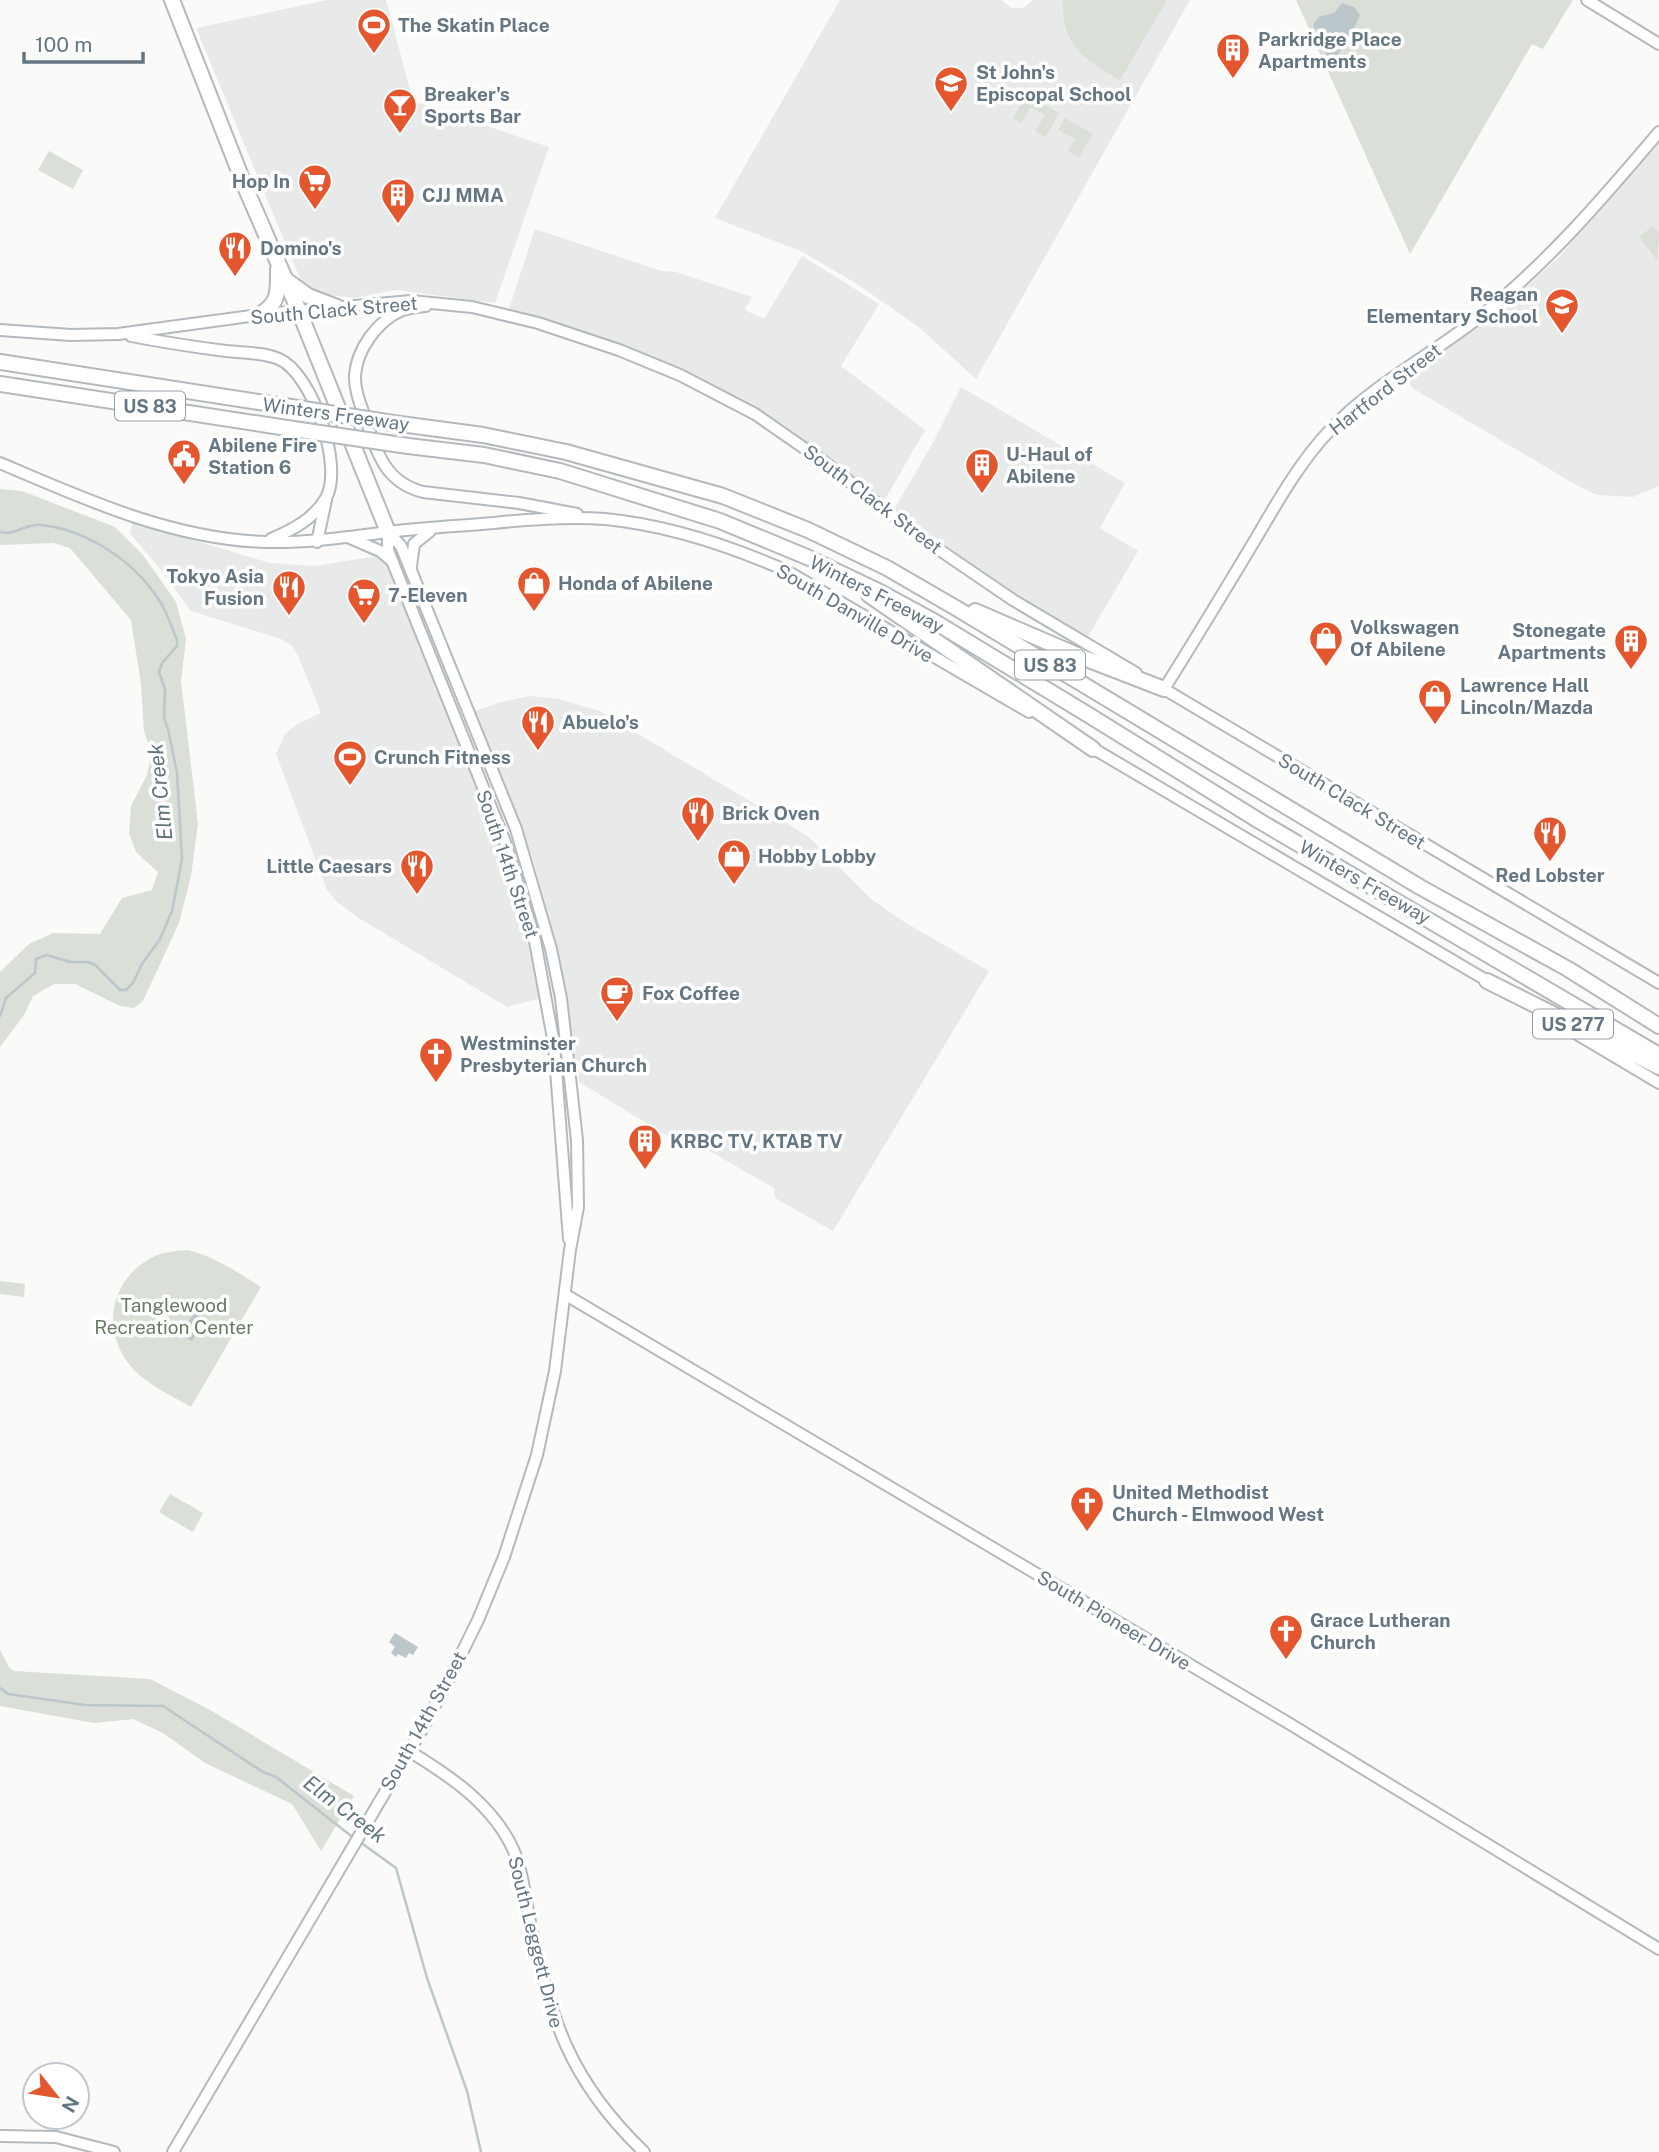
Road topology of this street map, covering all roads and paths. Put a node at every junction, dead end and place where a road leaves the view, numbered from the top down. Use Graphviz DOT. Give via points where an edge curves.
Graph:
graph roads {
  1 [pos="172,0"];
  2 [pos="1587,0"];
  3 [pos="1659,44"];
  4 [pos="1659,132"];
  5 [pos="279,264"];
  6 [pos="285,279"];
  7 [pos="442,303"];
  8 [pos="337,307"];
  9 [pos="299,311"];
  10 [pos="259,315"];
  11 [pos="0,330"];
  12 [pos="118,334"];
  13 [pos="0,361"];
  14 [pos="0,384"];
  15 [pos="0,390"];
  16 [pos="62,392"];
  17 [pos="0,463"];
  18 [pos="326,497"];
  19 [pos="603,519"];
  20 [pos="433,529"];
  21 [pos="388,532"];
  22 [pos="350,538"];
  23 [pos="265,542"];
  24 [pos="317,542"];
  25 [pos="393,562"];
  26 [pos="873,562"];
  27 [pos="821,564"];
  28 [pos="411,569"];
  29 [pos="1164,690"];
  30 [pos="1093,748"];
  31 [pos="1488,981"];
  32 [pos="1659,983"];
  33 [pos="1659,1026"];
  34 [pos="1659,1055"];
  35 [pos="1659,1067"];
  36 [pos="1659,1083"];
  37 [pos="565,1199"];
  38 [pos="578,1207"];
  39 [pos="570,1250"];
  40 [pos="566,1295"];
  41 [pos="409,1751"];
  42 [pos="1659,1949"];
  43 [pos="0,2136"];
  44 [pos="114,2152"];
  45 [pos="173,2152"];
  46 [pos="644,2152"];
  1 -- 5 [label="highway"];
  2 -- 3 [label="main road"];
  4 -- 29 [label="main road, Hartford Street" via="1528,276 1328,432 1290,480"];
  5 -- 6 [label="highway"];
  5 -- 10 [label="highway" via="274,303"];
  6 -- 8 [label="highway" via="308,296"];
  6 -- 9 [label="highway"];
  7 -- 8 [label="main road, South Clack Street"];
  7 -- 19 [label="main road" via="402,310 388,319 373,332 359,359 357,393 378,457 388,471 424,492"];
  7 -- 29 [label="main road, South Clack Street" via="501,313 618,350 727,399 791,437 919,536 1013,600"];
  8 -- 9 [label="main road, South Clack Street"];
  9 -- 10 [label="main road, South Clack Street"];
  9 -- 21 [label="highway"];
  10 -- 12 [label="main road, South Clack Street"];
  11 -- 12 [label="main road, South Clack Street"];
  12 -- 18 [label="main road" via="262,355 296,370 330,453"];
  13 -- 26 [label="highway, Winters Freeway / US 83, bridge" via="483,435 566,452 723,496"];
  14 -- 16 [label="highway, Winters Freeway / US 83"];
  15 -- 16 [label="highway"];
  16 -- 27 [label="highway, Winters Freeway / US 83, bridge" via="484,455 560,471 720,521"];
  17 -- 23 [label="main road, South Danville Drive" via="153,522 227,539"];
  18 -- 23 [label="main road" via="302,524"];
  18 -- 24 [label="main road"];
  19 -- 20 [label="main road, South Danville Drive / US 277" via="531,519"];
  19 -- 30 [label="main road, South Danville Drive / US 277" via="715,542 787,571"];
  20 -- 21 [label="main road, South Danville Drive / US 277"];
  20 -- 28 [label="main road" via="414,544"];
  21 -- 22 [label="main road, South Danville Drive"];
  21 -- 25 [label="main road, South 14th Street"];
  21 -- 28 [label="main road, South 14th Street" via="401,546"];
  22 -- 24 [label="main road, South Danville Drive"];
  22 -- 25 [label="main road"];
  23 -- 24 [label="main road, South Danville Drive"];
  25 -- 37 [label="main road, South 14th Street" via="505,842 535,941 554,1044"];
  26 -- 29 [label="highway" via="977,612"];
  26 -- 33 [label="highway, Winters Freeway / US 83"];
  27 -- 30 [label="highway"];
  27 -- 34 [label="highway, Winters Freeway / US 83" via="935,622 1261,822"];
  28 -- 38 [label="main road, South 14th Street" via="516,829 551,949 569,1054"];
  29 -- 32 [label="main road, South Clack Street"];
  30 -- 31 [label="main road, South Danville Drive / US 277"];
  31 -- 35 [label="highway, US 277"];
  31 -- 36 [label="main road, South Danville Drive"];
  37 -- 38 [label="main road"];
  37 -- 39 [label="main road, South 14th Street"];
  38 -- 39 [label="main road, South 14th Street"];
  39 -- 40 [label="main road, South 14th Street"];
  40 -- 41 [label="main road, South 14th Street" via="542,1437 515,1527 478,1620"];
  40 -- 42 [label="main road, South Pioneer Drive"];
  41 -- 45 [label="main road, South 14th Street"];
  41 -- 46 [label="main road, South Leggett Drive" via="481,1804 512,1848 549,2005 570,2058 607,2114"];
  43 -- 44 [label="main road" via="56,2137"];
}
